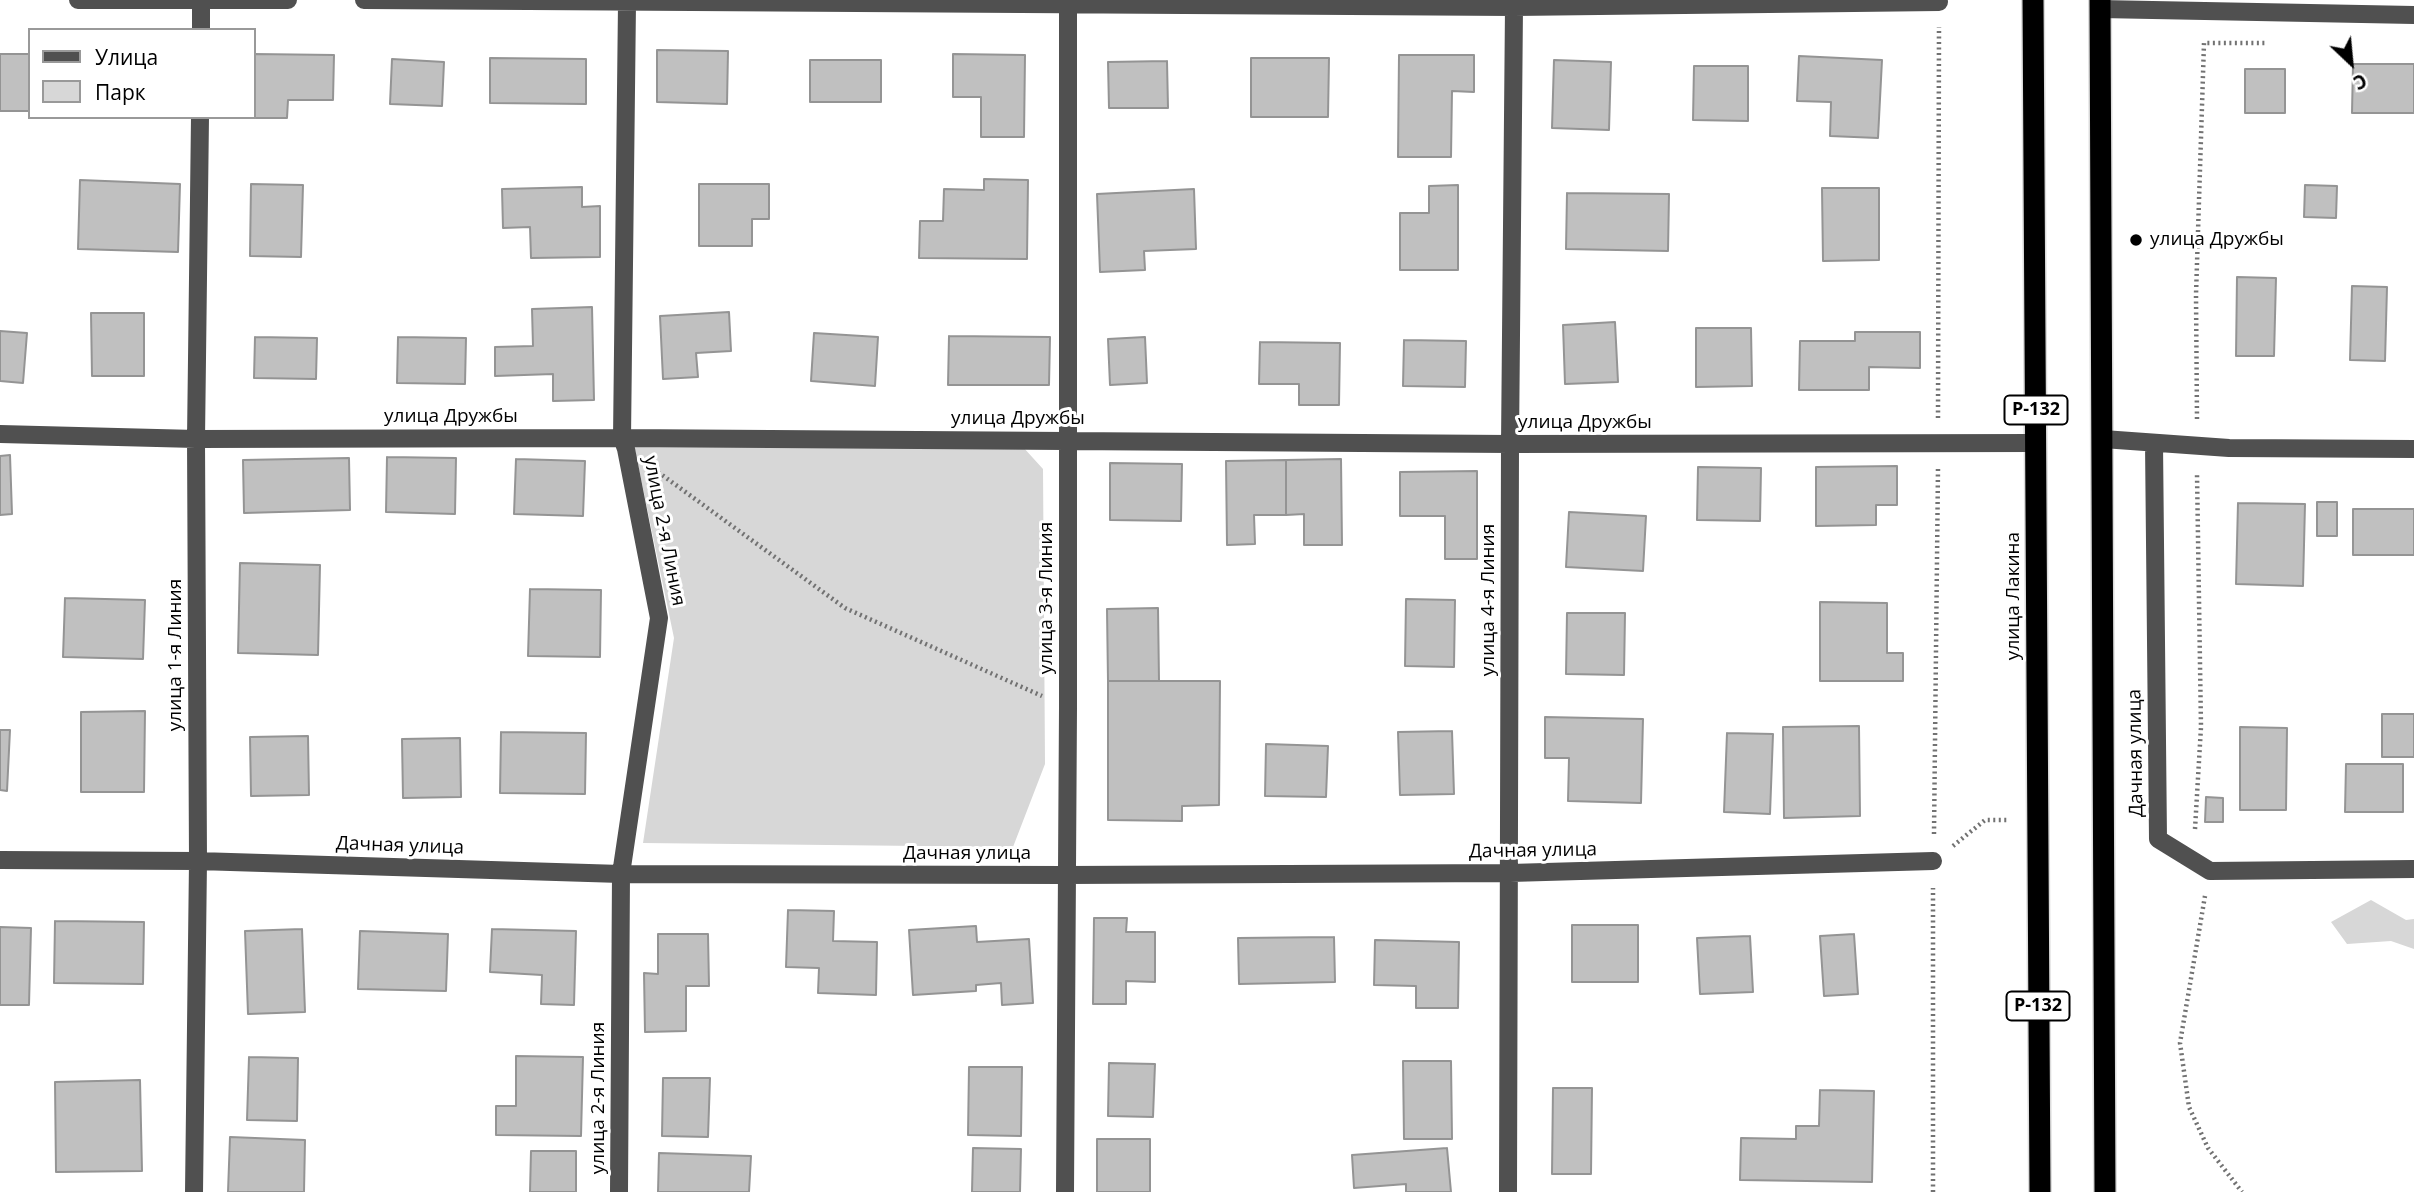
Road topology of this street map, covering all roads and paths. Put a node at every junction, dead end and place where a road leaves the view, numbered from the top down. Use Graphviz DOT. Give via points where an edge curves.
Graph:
graph roads {
  1 [pos="78,0"];
  2 [pos="201,0"];
  3 [pos="288,0"];
  4 [pos="364,0"];
  5 [pos="2032,0"];
  6 [pos="1939,2"];
  7 [pos="627,3"];
  8 [pos="2100,4"];
  9 [pos="1068,5"];
  10 [pos="2194,5"];
  11 [pos="1514,8"];
  12 [pos="2414,15"];
  13 [pos="201,28"];
  14 [pos="2269,43"];
  15 [pos="200,119"];
  16 [pos="0,434"];
  17 [pos="196,439"];
  18 [pos="2103,439"];
  19 [pos="1067,440"];
  20 [pos="624,443"];
  21 [pos="1938,443"];
  22 [pos="2036,443"];
  23 [pos="2154,443"];
  24 [pos="1510,444"];
  25 [pos="2197,446"];
  26 [pos="2414,449"];
  27 [pos="1068,708"];
  28 [pos="2037,819"];
  29 [pos="0,860"];
  30 [pos="198,860"];
  31 [pos="1933,861"];
  32 [pos="2194,861"];
  33 [pos="2414,869"];
  34 [pos="2210,871"];
  35 [pos="1510,873"];
  36 [pos="621,874"];
  37 [pos="1066,875"];
  38 [pos="194,1192"];
  39 [pos="619,1192"];
  40 [pos="1065,1192"];
  41 [pos="1508,1192"];
  42 [pos="1933,1192"];
  43 [pos="2040,1192"];
  44 [pos="2105,1192"];
  45 [pos="2242,1192"];
  1 -- 2 [label="street"];
  2 -- 3 [label="street"];
  2 -- 13 [label="street"];
  4 -- 7 [label="street"];
  5 -- 22 [label="highway, улица Лакина / Р-132"];
  6 -- 11 [label="street"];
  6 -- 21 [label="path"];
  7 -- 9 [label="street"];
  7 -- 20 [label="street, улица 2-я Линия"];
  8 -- 10 [label="street"];
  8 -- 18 [label="highway"];
  9 -- 11 [label="street"];
  9 -- 19 [label="street, улица 3-я Линия"];
  10 -- 12 [label="street"];
  11 -- 24 [label="street, улица 4-я Линия"];
  14 -- 25 [label="path" via="2204,43 2196,295"];
  15 -- 17 [label="street, улица 1-я Линия"];
  16 -- 17 [label="street, улица Дружбы"];
  17 -- 20 [label="street, улица Дружбы"];
  17 -- 30 [label="street, улица 1-я Линия"];
  18 -- 23 [label="street"];
  18 -- 44 [label="highway"];
  19 -- 20 [label="street, улица Дружбы"];
  19 -- 24 [label="street, улица Дружбы"];
  19 -- 27 [label="street, улица 3-я Линия"];
  20 -- 27 [label="path" via="845,608"];
  20 -- 36 [label="street, улица 2-я Линия" via="659,618"];
  21 -- 22 [label="street, улица Дружбы"];
  21 -- 24 [label="street, улица Дружбы"];
  21 -- 31 [label="path"];
  22 -- 28 [label="highway, улица Лакина / Р-132"];
  23 -- 25 [label="street"];
  23 -- 32 [label="street, Дачная улица" via="2158,839"];
  24 -- 35 [label="street, улица 4-я Линия"];
  25 -- 26 [label="street"];
  25 -- 32 [label="path" via="2201,727"];
  27 -- 37 [label="street, улица 3-я Линия"];
  28 -- 31 [label="path" via="1985,820"];
  28 -- 43 [label="highway, улица Лакина / Р-132"];
  29 -- 30 [label="street, Дачная улица"];
  30 -- 36 [label="street, Дачная улица"];
  30 -- 38 [label="street, улица 1-я Линия"];
  31 -- 35 [label="street, Дачная улица"];
  31 -- 42 [label="path"];
  32 -- 34 [label="street, Дачная улица"];
  33 -- 34 [label="street"];
  34 -- 45 [label="path" via="2180,1043 2189,1107 2208,1147"];
  35 -- 37 [label="street, Дачная улица"];
  35 -- 41 [label="street, улица 4-я Линия"];
  36 -- 37 [label="street, Дачная улица"];
  36 -- 39 [label="street, улица 2-я Линия"];
  37 -- 40 [label="street, улица 3-я Линия"];
}
